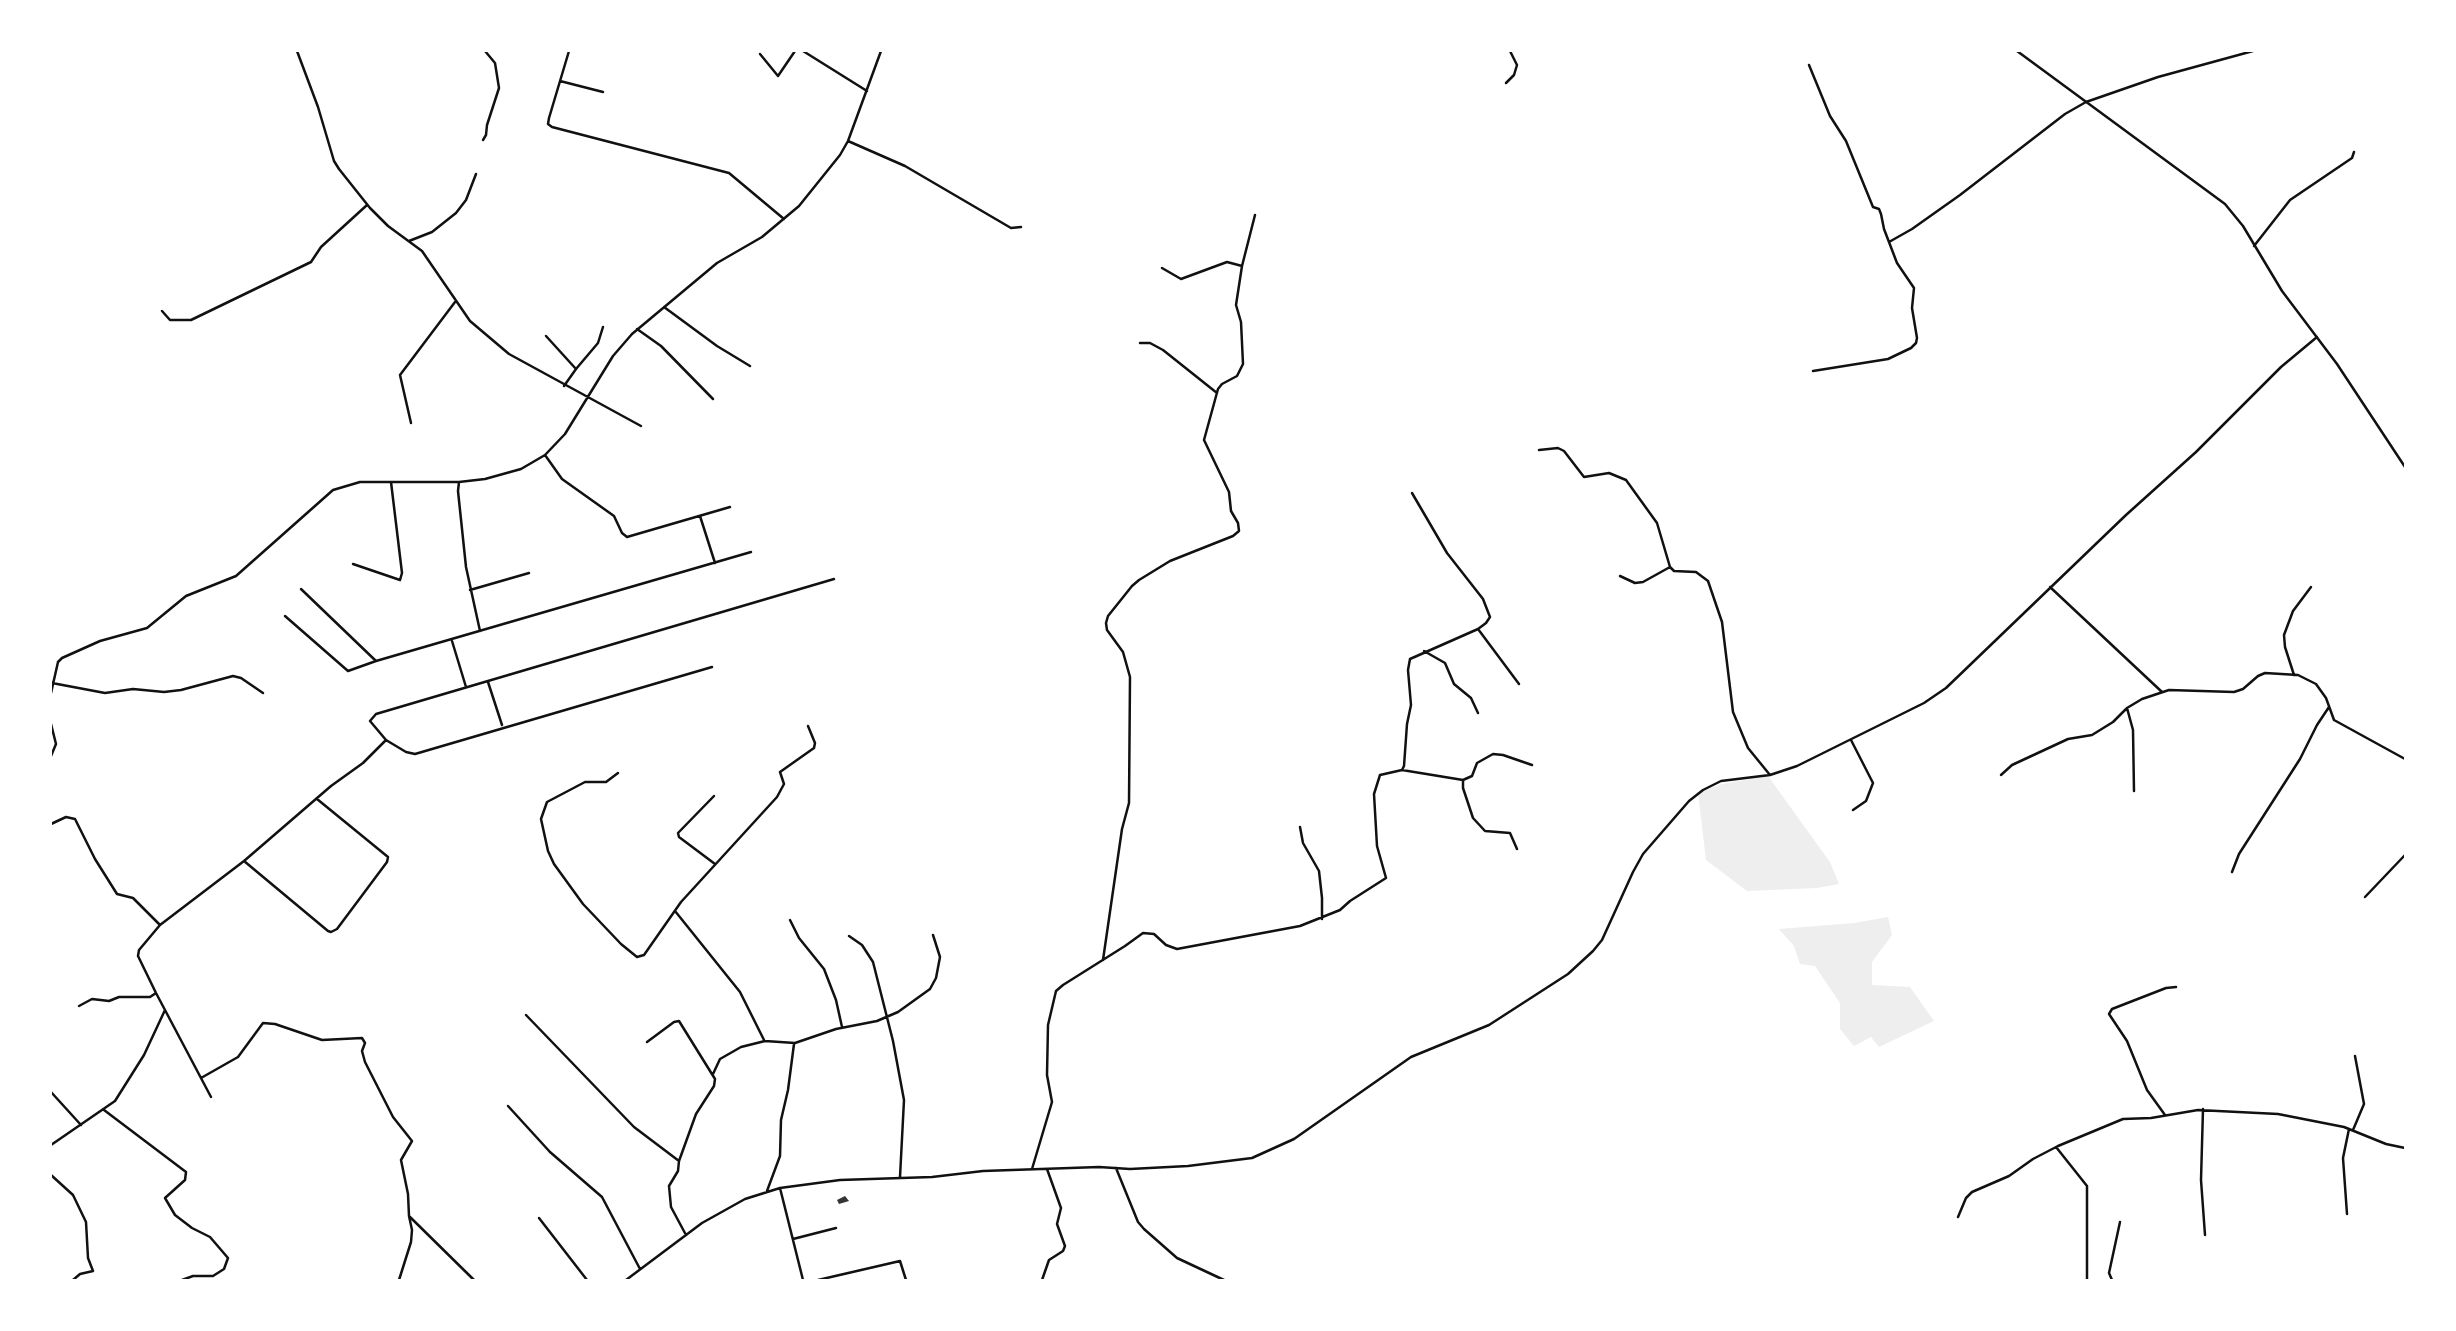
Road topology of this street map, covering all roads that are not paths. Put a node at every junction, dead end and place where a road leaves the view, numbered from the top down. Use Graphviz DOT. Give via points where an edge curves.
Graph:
graph roads {
  1 [pos="298,51"];
  2 [pos="485,51"];
  3 [pos="569,51"];
  4 [pos="795,51"];
  5 [pos="803,51"];
  6 [pos="881,51"];
  7 [pos="1510,51"];
  8 [pos="2017,51"];
  9 [pos="2253,51"];
  10 [pos="760,54"];
  11 [pos="1809,65"];
  12 [pos="560,80"];
  13 [pos="1506,83"];
  14 [pos="867,91"];
  15 [pos="603,92"];
  16 [pos="2086,102"];
  17 [pos="483,140"];
  18 [pos="848,141"];
  19 [pos="2354,152"];
  20 [pos="476,174"];
  21 [pos="367,205"];
  22 [pos="1255,215"];
  23 [pos="785,219"];
  24 [pos="1021,227"];
  25 [pos="410,240"];
  26 [pos="1889,242"];
  27 [pos="2254,246"];
  28 [pos="1242,266"];
  29 [pos="1163,268"];
  30 [pos="455,302"];
  31 [pos="664,307"];
  32 [pos="162,311"];
  33 [pos="603,327"];
  34 [pos="637,329"];
  35 [pos="545,336"];
  36 [pos="2317,337"];
  37 [pos="1140,343"];
  38 [pos="750,366"];
  39 [pos="576,369"];
  40 [pos="1813,371"];
  41 [pos="564,386"];
  42 [pos="1217,393"];
  43 [pos="586,398"];
  44 [pos="713,399"];
  45 [pos="411,423"];
  46 [pos="641,426"];
  47 [pos="1539,450"];
  48 [pos="545,455"];
  49 [pos="2405,467"];
  50 [pos="391,482"];
  51 [pos="459,482"];
  52 [pos="1412,493"];
  53 [pos="730,507"];
  54 [pos="700,516"];
  55 [pos="751,552"];
  56 [pos="715,563"];
  57 [pos="353,564"];
  58 [pos="1670,567"];
  59 [pos="528,573"];
  60 [pos="1620,576"];
  61 [pos="834,579"];
  62 [pos="2050,587"];
  63 [pos="2311,587"];
  64 [pos="301,589"];
  65 [pos="470,590"];
  66 [pos="285,616"];
  67 [pos="1478,629"];
  68 [pos="480,632"];
  69 [pos="452,641"];
  70 [pos="1424,651"];
  71 [pos="376,661"];
  72 [pos="712,667"];
  73 [pos="2294,675"];
  74 [pos="488,682"];
  75 [pos="52,683"];
  76 [pos="1519,684"];
  77 [pos="466,687"];
  78 [pos="2162,692"];
  79 [pos="51,693"];
  80 [pos="263,693"];
  81 [pos="2329,707"];
  82 [pos="2127,708"];
  83 [pos="1478,713"];
  84 [pos="51,724"];
  85 [pos="503,726"];
  86 [pos="808,726"];
  87 [pos="386,740"];
  88 [pos="1850,740"];
  89 [pos="51,756"];
  90 [pos="2405,759"];
  91 [pos="1532,765"];
  92 [pos="1402,770"];
  93 [pos="618,773"];
  94 [pos="1770,775"];
  95 [pos="2001,775"];
  96 [pos="1463,780"];
  97 [pos="2134,791"];
  98 [pos="714,796"];
  99 [pos="317,799"];
  100 [pos="1853,810"];
  101 [pos="51,824"];
  102 [pos="1300,827"];
  103 [pos="1517,849"];
  104 [pos="2405,855"];
  105 [pos="244,861"];
  106 [pos="715,864"];
  107 [pos="2232,872"];
  108 [pos="2365,897"];
  109 [pos="675,911"];
  110 [pos="1322,919"];
  111 [pos="790,920"];
  112 [pos="160,925"];
  113 [pos="933,935"];
  114 [pos="849,936"];
  115 [pos="1102,960"];
  116 [pos="2176,987"];
  117 [pos="156,993"];
  118 [pos="79,1006"];
  119 [pos="165,1010"];
  120 [pos="526,1015"];
  121 [pos="887,1018"];
  122 [pos="842,1027"];
  123 [pos="765,1041"];
  124 [pos="647,1042"];
  125 [pos="794,1043"];
  126 [pos="2356,1056"];
  127 [pos="713,1074"];
  128 [pos="201,1078"];
  129 [pos="51,1092"];
  130 [pos="211,1097"];
  131 [pos="508,1107"];
  132 [pos="2203,1109"];
  133 [pos="104,1110"];
  134 [pos="2165,1115"];
  135 [pos="81,1125"];
  136 [pos="2351,1129"];
  137 [pos="51,1145"];
  138 [pos="2056,1147"];
  139 [pos="2405,1148"];
  140 [pos="678,1161"];
  141 [pos="1116,1168"];
  142 [pos="1047,1169"];
  143 [pos="1032,1170"];
  144 [pos="51,1175"];
  145 [pos="900,1177"];
  146 [pos="779,1188"];
  147 [pos="766,1191"];
  148 [pos="2347,1214"];
  149 [pos="409,1216"];
  150 [pos="1958,1217"];
  151 [pos="539,1218"];
  152 [pos="2120,1222"];
  153 [pos="836,1227"];
  154 [pos="2205,1234"];
  155 [pos="686,1235"];
  156 [pos="793,1239"];
  157 [pos="640,1269"];
  158 [pos="73,1280"];
  159 [pos="182,1280"];
  160 [pos="399,1280"];
  161 [pos="474,1280"];
  162 [pos="587,1280"];
  163 [pos="626,1280"];
  164 [pos="803,1280"];
  165 [pos="818,1280"];
  166 [pos="906,1280"];
  167 [pos="1042,1280"];
  168 [pos="1224,1280"];
  169 [pos="2087,1280"];
  170 [pos="2112,1280"];
  1 -- 21 [label="street" via="334,161"];
  2 -- 17 [label="street" via="495,63 499,89"];
  3 -- 12 [label="street"];
  4 -- 10 [label="street" via="778,76"];
  5 -- 14 [label="street"];
  6 -- 14 [label="street"];
  7 -- 13 [label="street" via="1517,65"];
  8 -- 16 [label="street"];
  9 -- 16 [label="street" via="2158,76"];
  11 -- 26 [label="street" via="1873,207 1879,209"];
  12 -- 15 [label="street"];
  12 -- 23 [label="street" via="549,118 552,127 729,173"];
  14 -- 18 [label="street"];
  16 -- 26 [label="street"];
  16 -- 27 [label="street" via="2225,204"];
  18 -- 23 [label="street"];
  18 -- 24 [label="street" via="905,166 1012,229"];
  19 -- 27 [label="street" via="2352,158 2290,200"];
  20 -- 25 [label="street" via="456,213 432,232"];
  21 -- 25 [label="street"];
  21 -- 32 [label="street" via="321,247 312,262 191,320 170,320"];
  22 -- 28 [label="street"];
  23 -- 31 [label="street" via="717,263"];
  25 -- 30 [label="street"];
  26 -- 40 [label="street" via="1914,288 1916,344 1888,359"];
  27 -- 36 [label="street"];
  28 -- 29 [label="street" via="1227,262 1181,279"];
  28 -- 42 [label="street" via="1236,305 1243,364 1237,376 1222,384"];
  30 -- 41 [label="street" via="480,331 509,354"];
  30 -- 45 [label="street" via="400,375"];
  31 -- 34 [label="street"];
  31 -- 38 [label="street"];
  33 -- 39 [label="street" via="598,343"];
  34 -- 43 [label="street"];
  34 -- 44 [label="street" via="661,346"];
  35 -- 39 [label="street"];
  36 -- 49 [label="street"];
  36 -- 62 [label="street"];
  37 -- 42 [label="street" via="1163,349"];
  39 -- 41 [label="street"];
  41 -- 43 [label="street"];
  42 -- 115 [label="street" via="1204,440 1230,492 1239,531 1139,580 1106,623 1123,652 1130,677 1129,803"];
  43 -- 46 [label="street"];
  43 -- 48 [label="street" via="565,434"];
  47 -- 58 [label="street" via="1564,450 1584,477 1609,473 1626,480 1657,523"];
  48 -- 51 [label="street" via="505,475"];
  48 -- 54 [label="street" via="562,479 614,516 627,537"];
  50 -- 51 [label="street"];
  50 -- 57 [label="street" via="400,580"];
  50 -- 75 [label="street" via="360,482 333,490 236,576 186,596 147,628 71,652 58,662"];
  51 -- 65 [label="street"];
  52 -- 67 [label="street" via="1447,553 1487,607 1490,617"];
  53 -- 54 [label="street"];
  54 -- 56 [label="street"];
  55 -- 56 [label="street"];
  56 -- 68 [label="street"];
  58 -- 60 [label="street" via="1643,582"];
  58 -- 94 [label="street" via="1696,572 1708,581 1722,622 1733,712 1748,748"];
  59 -- 65 [label="street"];
  61 -- 74 [label="street"];
  62 -- 78 [label="street"];
  62 -- 88 [label="street" via="1946,688"];
  63 -- 73 [label="street" via="2293,611 2284,635"];
  64 -- 71 [label="street"];
  65 -- 68 [label="street"];
  66 -- 71 [label="street" via="348,671"];
  67 -- 70 [label="street"];
  67 -- 76 [label="street"];
  68 -- 69 [label="street"];
  69 -- 71 [label="street"];
  69 -- 77 [label="street"];
  70 -- 83 [label="street" via="1445,663 1454,684 1471,698"];
  70 -- 92 [label="street" via="1409,663 1411,705"];
  72 -- 85 [label="street"];
  73 -- 78 [label="street" via="2265,673 2228,694"];
  73 -- 81 [label="street" via="2316,684"];
  74 -- 77 [label="street"];
  74 -- 85 [label="street"];
  75 -- 79 [label="street"];
  75 -- 80 [label="street" via="105,693 133,689 164,692 233,676"];
  77 -- 87 [label="street" via="376,713 372,725"];
  78 -- 82 [label="street"];
  81 -- 90 [label="street" via="2334,720"];
  81 -- 107 [label="street"];
  82 -- 95 [label="street" via="2092,735 2068,739 2012,765"];
  82 -- 97 [label="street" via="2133,730"];
  84 -- 89 [label="street" via="56,744"];
  85 -- 87 [label="street" via="415,754"];
  86 -- 106 [label="street" via="814,748 780,772 783,784 776,797"];
  87 -- 99 [label="street"];
  88 -- 94 [label="street"];
  88 -- 100 [label="street" via="1873,783 1866,801"];
  91 -- 96 [label="street" via="1493,754 1477,763 1472,776"];
  92 -- 96 [label="street"];
  92 -- 110 [label="street" via="1380,775 1374,794 1377,846 1387,878"];
  93 -- 109 [label="street" via="606,782 585,782 547,802 541,819 551,858 583,904 633,956 643,955"];
  94 -- 141 [label="street" via="1721,781 1689,801 1643,854 1593,951 1568,974 1501,1018 1411,1057 1294,1139 1266,1153 1226,1162"];
  96 -- 103 [label="street" via="1476,821 1489,833 1510,834"];
  98 -- 106 [label="street" via="678,834"];
  99 -- 105 [label="street"];
  99 -- 105 [label="street" via="388,857 334,932"];
  101 -- 112 [label="street" via="66,817 75,819 117,894 133,898"];
  102 -- 110 [label="street" via="1303,843 1319,871"];
  104 -- 108 [label="street"];
  105 -- 112 [label="street"];
  106 -- 109 [label="street"];
  109 -- 123 [label="street" via="741,993"];
  110 -- 115 [label="street" via="1177,949 1154,934 1143,933"];
  111 -- 122 [label="street" via="824,969"];
  112 -- 117 [label="street" via="138,956"];
  113 -- 121 [label="street" via="940,957 930,989"];
  114 -- 121 [label="street" via="869,954"];
  115 -- 143 [label="street" via="1056,991 1048,1025 1052,1102"];
  116 -- 134 [label="street" via="2112,1009 2109,1014 2127,1041 2147,1090"];
  117 -- 118 [label="street" via="92,999"];
  117 -- 119 [label="street"];
  119 -- 128 [label="street"];
  119 -- 133 [label="street" via="128,1083"];
  120 -- 140 [label="street" via="634,1127"];
  121 -- 122 [label="street"];
  121 -- 145 [label="street" via="904,1100"];
  122 -- 125 [label="street"];
  123 -- 125 [label="street"];
  123 -- 127 [label="street" via="730,1052 716,1063"];
  124 -- 127 [label="street" via="679,1021"];
  125 -- 147 [label="street" via="780,1156"];
  126 -- 136 [label="street" via="2364,1104"];
  127 -- 140 [label="street" via="714,1086 696,1114"];
  128 -- 130 [label="street"];
  128 -- 149 [label="street" via="238,1057 263,1023 322,1040 362,1038 365,1062 393,1117 412,1140 401,1160"];
  129 -- 135 [label="street"];
  131 -- 157 [label="street" via="602,1197"];
  132 -- 134 [label="street"];
  132 -- 136 [label="street" via="2278,1115"];
  132 -- 154 [label="street"];
  133 -- 135 [label="street"];
  133 -- 159 [label="street" via="186,1171 185,1180 165,1198 174,1214 211,1237 228,1258 224,1269 213,1276"];
  134 -- 138 [label="street" via="2115,1121"];
  135 -- 137 [label="street"];
  136 -- 139 [label="street"];
  136 -- 148 [label="street" via="2343,1158"];
  138 -- 150 [label="street" via="1972,1192"];
  138 -- 169 [label="street" via="2087,1186"];
  140 -- 155 [label="street" via="668,1196"];
  141 -- 142 [label="street"];
  141 -- 168 [label="street" via="1144,1229 1177,1258"];
  142 -- 143 [label="street"];
  142 -- 167 [label="street" via="1061,1208 1057,1224 1065,1246 1049,1260"];
  143 -- 145 [label="street"];
  144 -- 158 [label="street" via="73,1195 86,1222 93,1271"];
  145 -- 146 [label="street"];
  146 -- 147 [label="street"];
  146 -- 156 [label="street"];
  147 -- 155 [label="street" via="729,1207"];
  149 -- 160 [label="street" via="411,1242"];
  149 -- 161 [label="street"];
  151 -- 162 [label="street"];
  152 -- 170 [label="street" via="2109,1273"];
  153 -- 156 [label="street"];
  155 -- 157 [label="street"];
  156 -- 164 [label="street"];
  157 -- 163 [label="street"];
  165 -- 166 [label="street" via="900,1261"];
}
